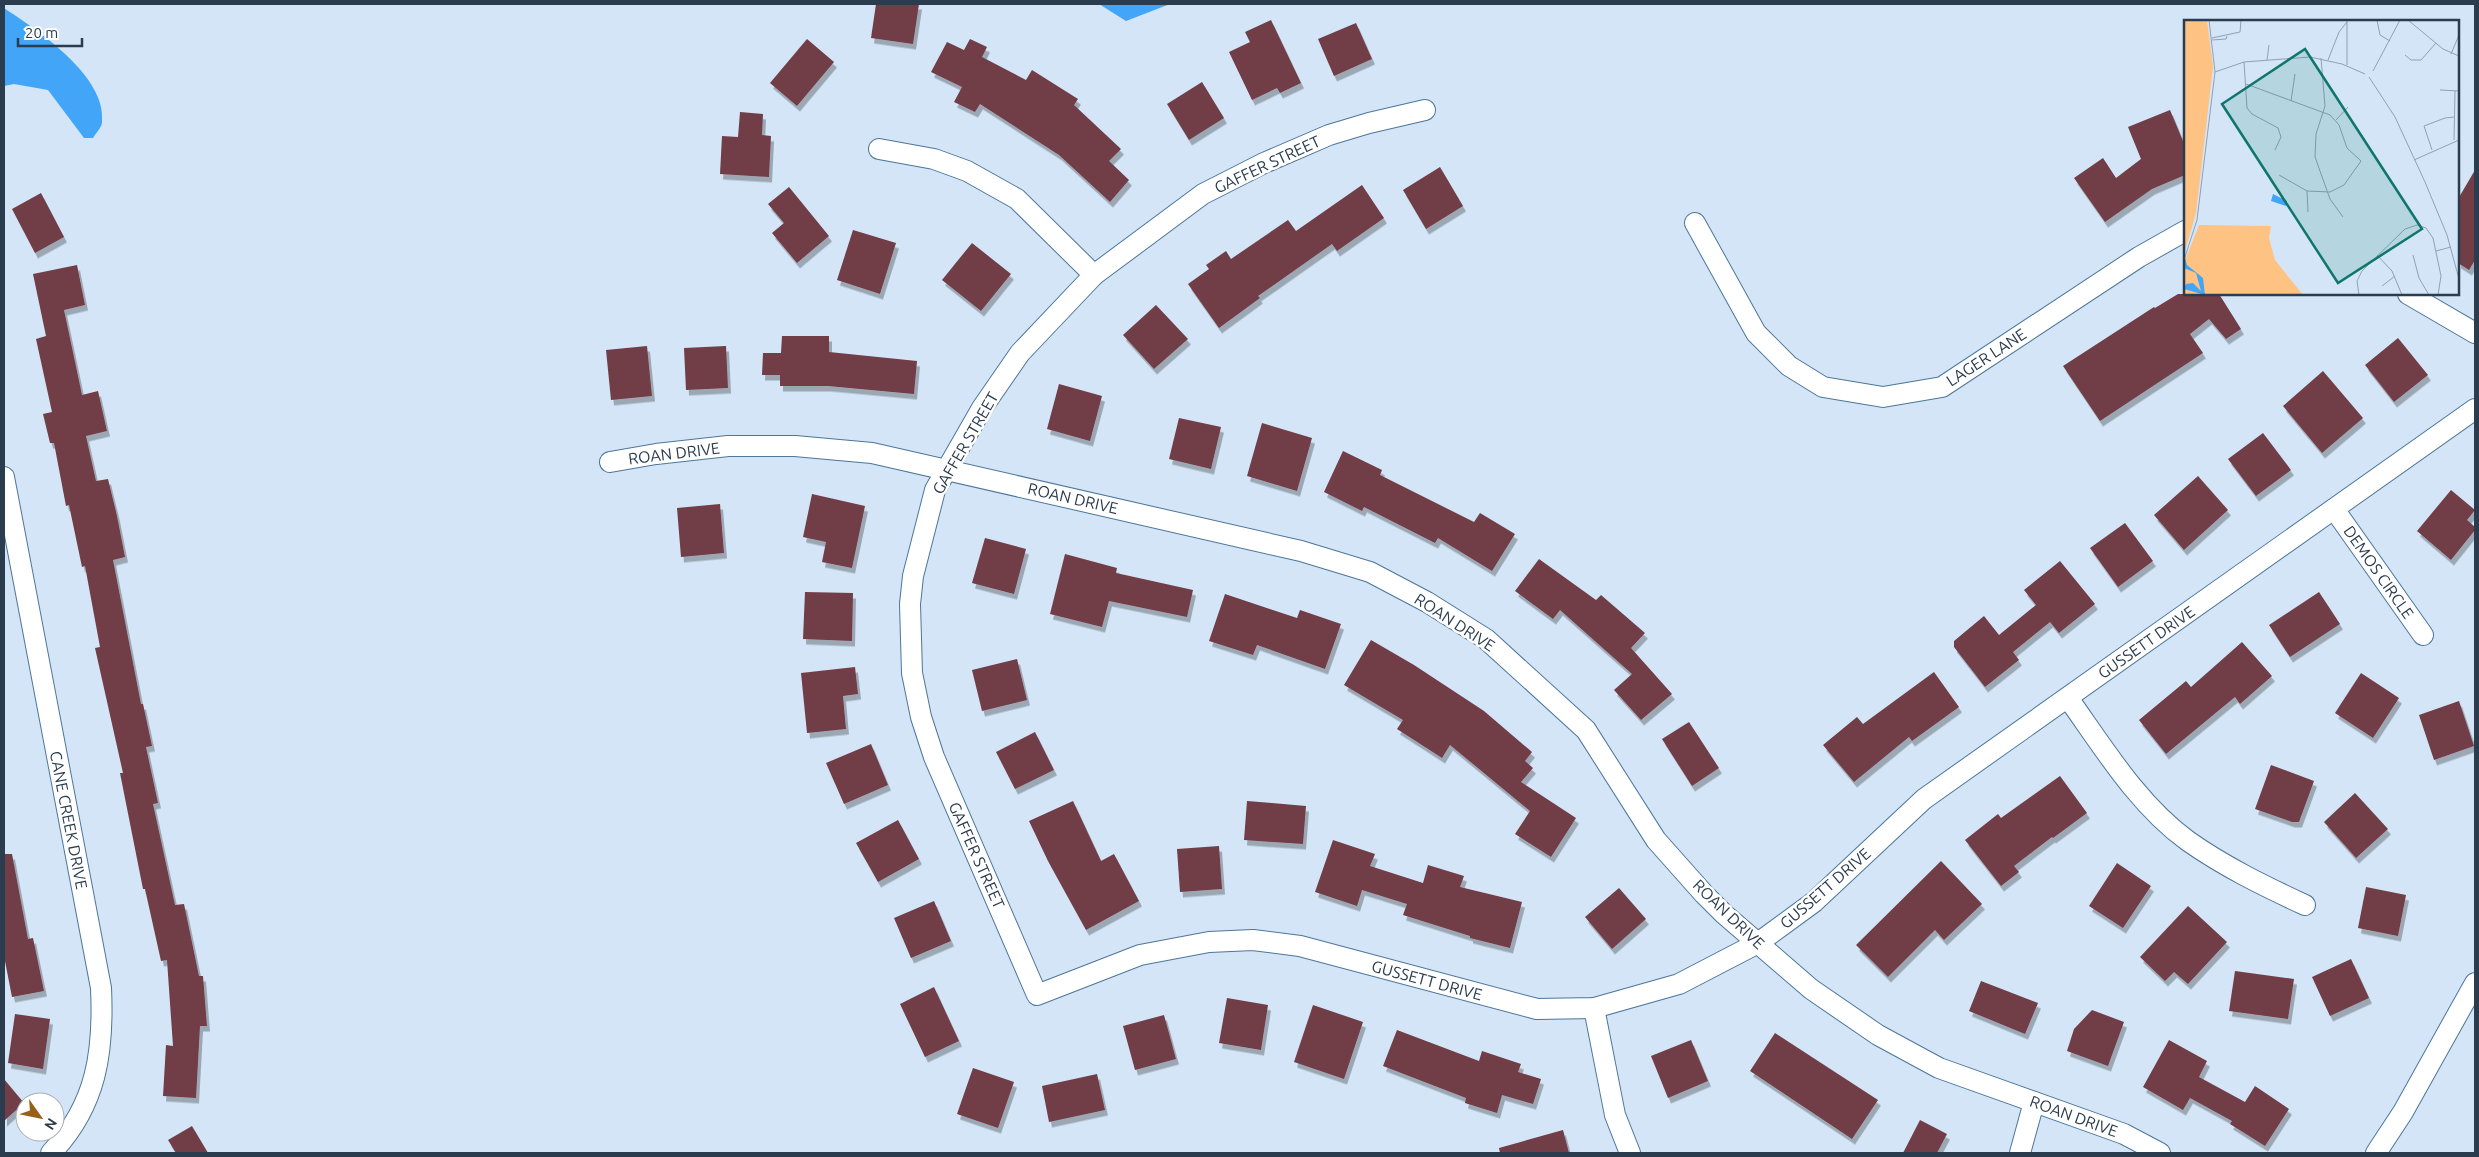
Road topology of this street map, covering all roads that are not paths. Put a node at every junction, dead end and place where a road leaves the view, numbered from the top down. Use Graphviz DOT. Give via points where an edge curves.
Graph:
graph roads {
  1 [pos="1425,110"];
  2 [pos="879,149"];
  3 [pos="1695,224"];
  4 [pos="2184,232"];
  5 [pos="1094,275"];
  6 [pos="2410,295"];
  7 [pos="2475,333"];
  8 [pos="2475,409"];
  9 [pos="610,462"];
  10 [pos="946,468"];
  11 [pos="4,477"];
  12 [pos="2334,509"];
  13 [pos="12,559"];
  14 [pos="2423,635"];
  15 [pos="2068,698"];
  16 [pos="2305,905"];
  17 [pos="1758,943"];
  18 [pos="2475,983"];
  19 [pos="1037,995"];
  20 [pos="1594,1008"];
  21 [pos="2034,1102"];
  22 [pos="53,1153"];
  23 [pos="1630,1153"];
  24 [pos="2020,1153"];
  25 [pos="2160,1153"];
  26 [pos="2376,1153"];
  1 -- 5 [label="street, GAFFER STREET" via="1329,135 1264,163 1203,194"];
  2 -- 5 [label="street" via="943,162 967,171 1017,199"];
  3 -- 4 [label="street, LAGER LANE" via="1756,333 1789,366 1823,387 1883,397 1942,386 2139,257"];
  5 -- 10 [label="street, GAFFER STREET" via="1020,353"];
  6 -- 7 [label="street"];
  8 -- 12 [label="street, GUSSETT DRIVE"];
  9 -- 10 [label="street, ROAN DRIVE" via="728,446 795,446 872,453"];
  10 -- 17 [label="street, ROAN DRIVE" via="1301,551 1370,572 1427,602 1486,639 1586,730 1656,840 1724,914"];
  10 -- 19 [label="street, GAFFER STREET" via="935,490 913,576 910,604 912,673 934,757"];
  11 -- 13 [label="street, CANE CREEK DRIVE"];
  12 -- 14 [label="street, DEMOS CIRCLE"];
  12 -- 15 [label="street, GUSSETT DRIVE"];
  13 -- 22 [label="street, CANE CREEK DRIVE" via="101,988 103,1020 98,1066 90,1094 78,1118"];
  15 -- 16 [label="street" via="2121,771 2153,809 2187,840 2242,875"];
  15 -- 17 [label="street, GUSSETT DRIVE" via="1924,799 1814,902"];
  17 -- 20 [label="street, GUSSETT DRIVE" via="1679,984"];
  17 -- 21 [label="street, ROAN DRIVE" via="1811,988 1878,1034 1939,1068"];
  18 -- 26 [label="street" via="2403,1112"];
  19 -- 20 [label="street, GUSSETT DRIVE" via="1140,955 1209,942 1253,940 1300,946 1537,1009"];
  20 -- 23 [label="street" via="1615,1115"];
  21 -- 24 [label="street"];
  21 -- 25 [label="street, ROAN DRIVE" via="2124,1134"];
}
